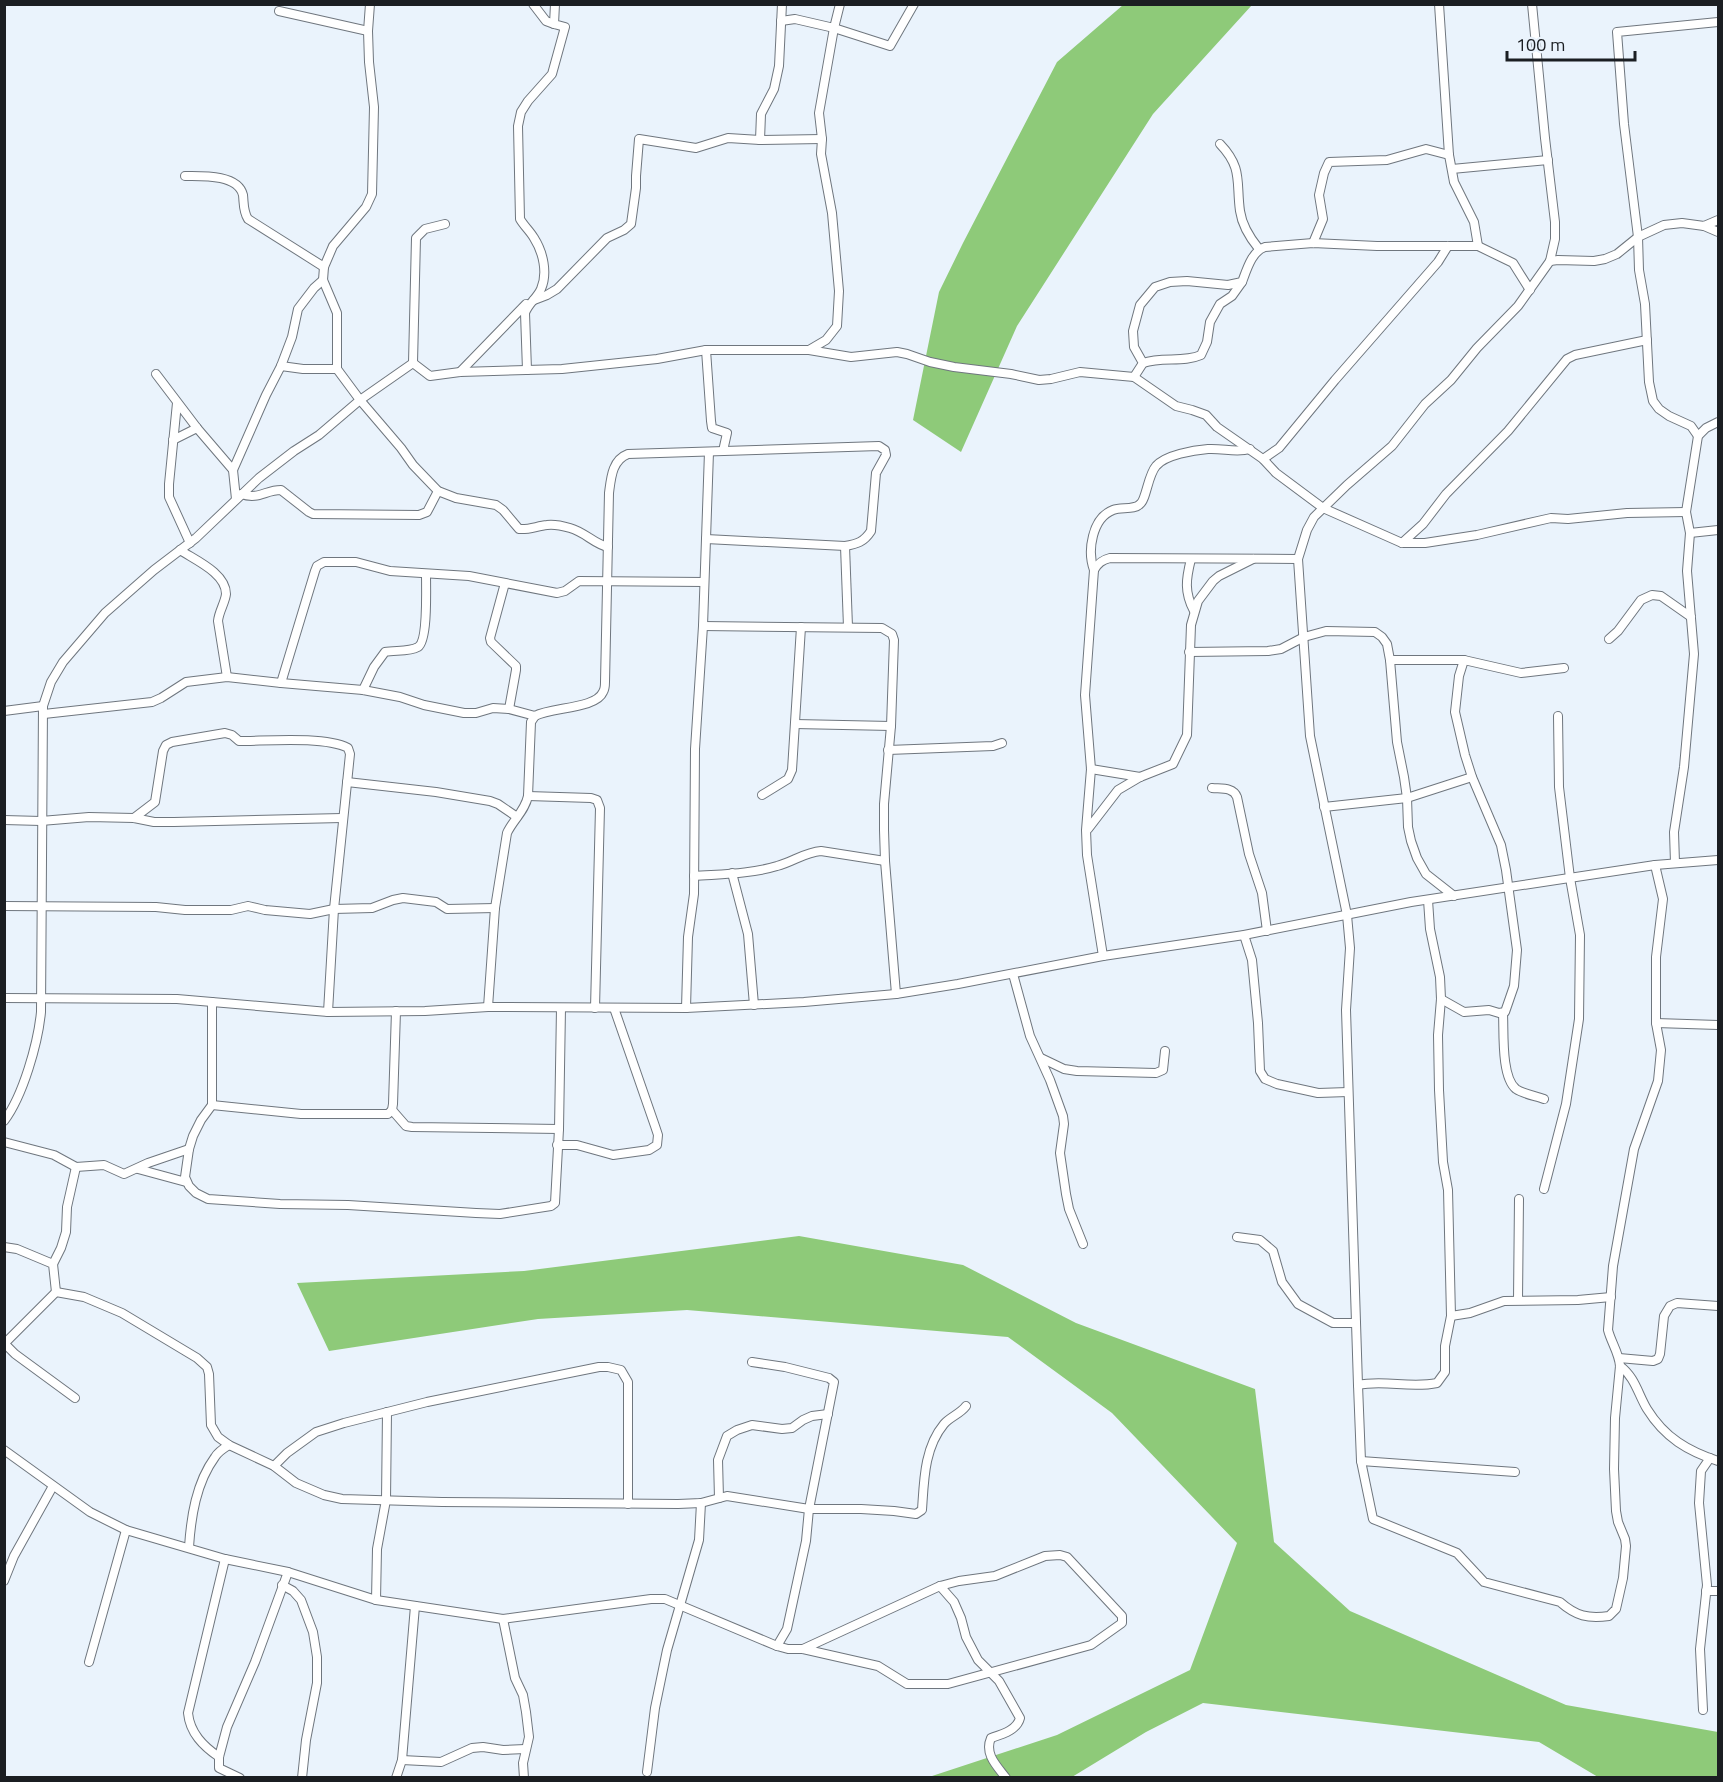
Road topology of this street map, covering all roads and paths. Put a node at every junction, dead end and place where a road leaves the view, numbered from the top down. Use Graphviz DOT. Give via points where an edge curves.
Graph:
graph roads {
  1 [pos="370,4"];
  2 [pos="534,4"];
  3 [pos="555,4"];
  4 [pos="782,4"];
  5 [pos="840,4"];
  6 [pos="914,4"];
  7 [pos="1439,4"];
  8 [pos="1532,4"];
  9 [pos="279,11"];
  10 [pos="781,21"];
  11 [pos="1719,22"];
  12 [pos="554,24"];
  13 [pos="834,28"];
  14 [pos="368,31"];
  15 [pos="822,139"];
  16 [pos="760,140"];
  17 [pos="1220,144"];
  18 [pos="1449,155"];
  19 [pos="1548,160"];
  20 [pos="1452,169"];
  21 [pos="185,176"];
  22 [pos="1719,220"];
  23 [pos="445,224"];
  24 [pos="1704,226"];
  25 [pos="1719,232"];
  26 [pos="1638,237"];
  27 [pos="1313,243"];
  28 [pos="1448,246"];
  29 [pos="1478,246"];
  30 [pos="1259,249"];
  31 [pos="1550,261"];
  32 [pos="324,267"];
  33 [pos="323,280"];
  34 [pos="1242,282"];
  35 [pos="540,290"];
  36 [pos="1530,290"];
  37 [pos="534,300"];
  38 [pos="1647,340"];
  39 [pos="706,350"];
  40 [pos="809,350"];
  41 [pos="414,363"];
  42 [pos="1143,363"];
  43 [pos="281,366"];
  44 [pos="337,369"];
  45 [pos="527,370"];
  46 [pos="460,372"];
  47 [pos="156,374"];
  48 [pos="1134,377"];
  49 [pos="360,400"];
  50 [pos="177,403"];
  51 [pos="1719,422"];
  52 [pos="197,429"];
  53 [pos="1698,435"];
  54 [pos="173,440"];
  55 [pos="1250,449"];
  56 [pos="723,451"];
  57 [pos="709,452"];
  58 [pos="1263,459"];
  59 [pos="233,470"];
  60 [pos="438,491"];
  61 [pos="239,497"];
  62 [pos="1323,508"];
  63 [pos="1686,512"];
  64 [pos="1719,530"];
  65 [pos="1690,533"];
  66 [pos="706,539"];
  67 [pos="189,543"];
  68 [pos="1402,543"];
  69 [pos="845,546"];
  70 [pos="608,547"];
  71 [pos="180,550"];
  72 [pos="1191,558"];
  73 [pos="1254,559"];
  74 [pos="1298,560"];
  75 [pos="1094,570"];
  76 [pos="426,574"];
  77 [pos="608,581"];
  78 [pos="704,582"];
  79 [pos="505,583"];
  80 [pos="1194,611"];
  81 [pos="1691,617"];
  82 [pos="703,626"];
  83 [pos="801,627"];
  84 [pos="848,627"];
  85 [pos="1304,637"];
  86 [pos="1609,639"];
  87 [pos="1190,652"];
  88 [pos="1390,660"];
  89 [pos="1464,660"];
  90 [pos="1564,668"];
  91 [pos="227,677"];
  92 [pos="281,683"];
  93 [pos="363,690"];
  94 [pos="508,709"];
  95 [pos="44,710"];
  96 [pos="4,711"];
  97 [pos="535,716"];
  98 [pos="1558,716"];
  99 [pos="795,724"];
  100 [pos="891,726"];
  101 [pos="1002,743"];
  102 [pos="888,750"];
  103 [pos="1091,769"];
  104 [pos="1140,777"];
  105 [pos="1472,777"];
  106 [pos="347,782"];
  107 [pos="1212,788"];
  108 [pos="762,795"];
  109 [pos="528,796"];
  110 [pos="1407,798"];
  111 [pos="1324,807"];
  112 [pos="517,817"];
  113 [pos="134,818"];
  114 [pos="342,818"];
  115 [pos="4,820"];
  116 [pos="41,821"];
  117 [pos="1086,830"];
  118 [pos="1719,860"];
  119 [pos="885,861"];
  120 [pos="1675,864"];
  121 [pos="1655,865"];
  122 [pos="732,873"];
  123 [pos="693,876"];
  124 [pos="1570,878"];
  125 [pos="1508,888"];
  126 [pos="1454,896"];
  127 [pos="1428,900"];
  128 [pos="4,906"];
  129 [pos="42,906"];
  130 [pos="495,908"];
  131 [pos="334,909"];
  132 [pos="1347,915"];
  133 [pos="1267,931"];
  134 [pos="1244,935"];
  135 [pos="1103,956"];
  136 [pos="1014,974"];
  137 [pos="896,994"];
  138 [pos="4,998"];
  139 [pos="41,999"];
  140 [pos="1441,999"];
  141 [pos="212,1002"];
  142 [pos="754,1005"];
  143 [pos="488,1007"];
  144 [pos="561,1008"];
  145 [pos="595,1008"];
  146 [pos="614,1008"];
  147 [pos="686,1008"];
  148 [pos="396,1011"];
  149 [pos="328,1012"];
  150 [pos="1503,1014"];
  151 [pos="1656,1023"];
  152 [pos="1719,1025"];
  153 [pos="1165,1051"];
  154 [pos="1041,1058"];
  155 [pos="1348,1092"];
  156 [pos="1544,1099"];
  157 [pos="212,1105"];
  158 [pos="392,1110"];
  159 [pos="4,1121"];
  160 [pos="559,1129"];
  161 [pos="4,1142"];
  162 [pos="557,1145"];
  163 [pos="189,1149"];
  164 [pos="76,1167"];
  165 [pos="138,1169"];
  166 [pos="186,1182"];
  167 [pos="1544,1189"];
  168 [pos="1519,1199"];
  169 [pos="1237,1238"];
  170 [pos="1083,1244"];
  171 [pos="4,1247"];
  172 [pos="53,1264"];
  173 [pos="56,1292"];
  174 [pos="1611,1297"];
  175 [pos="1518,1300"];
  176 [pos="1719,1306"];
  177 [pos="1451,1316"];
  178 [pos="1356,1323"];
  179 [pos="5,1344"];
  180 [pos="752,1362"];
  181 [pos="1620,1362"];
  182 [pos="1358,1385"];
  183 [pos="75,1398"];
  184 [pos="966,1406"];
  185 [pos="387,1412"];
  186 [pos="828,1414"];
  187 [pos="229,1445"];
  188 [pos="4,1450"];
  189 [pos="1710,1458"];
  190 [pos="1361,1461"];
  191 [pos="1719,1461"];
  192 [pos="274,1466"];
  193 [pos="1515,1472"];
  194 [pos="53,1486"];
  195 [pos="719,1498"];
  196 [pos="386,1500"];
  197 [pos="701,1503"];
  198 [pos="628,1504"];
  199 [pos="809,1509"];
  200 [pos="126,1530"];
  201 [pos="189,1547"];
  202 [pos="4,1550"];
  203 [pos="14,1556"];
  204 [pos="225,1559"];
  205 [pos="288,1572"];
  206 [pos="4,1581"];
  207 [pos="282,1586"];
  208 [pos="940,1586"];
  209 [pos="1706,1591"];
  210 [pos="1719,1591"];
  211 [pos="376,1600"];
  212 [pos="416,1606"];
  213 [pos="679,1606"];
  214 [pos="503,1619"];
  215 [pos="777,1646"];
  216 [pos="803,1649"];
  217 [pos="88,1662"];
  218 [pos="990,1672"];
  219 [pos="1703,1710"];
  220 [pos="525,1749"];
  221 [pos="219,1757"];
  222 [pos="402,1760"];
  223 [pos="647,1772"];
  224 [pos="240,1778"];
  225 [pos="302,1778"];
  226 [pos="396,1778"];
  227 [pos="524,1778"];
  228 [pos="1006,1778"];
  1 -- 14 [label="street"];
  2 -- 12 [label="street" via="546,21"];
  3 -- 12 [label="street"];
  4 -- 10 [label="street"];
  5 -- 13 [label="street"];
  6 -- 13 [label="street" via="890,46"];
  7 -- 18 [label="street"];
  8 -- 19 [label="street"];
  9 -- 14 [label="street"];
  10 -- 13 [label="street" via="795,19"];
  10 -- 16 [label="street" via="779,66 774,89 761,114"];
  11 -- 26 [label="street" via="1617,32"];
  12 -- 35 [label="street" via="565,27 555,66 521,112 518,126 520,219 534,237 544,263"];
  13 -- 15 [label="street" via="819,113"];
  14 -- 32 [label="street" via="374,107 372,194 333,246"];
  15 -- 16 [label="street"];
  15 -- 40 [label="street" via="832,213 838,314 833,332"];
  16 -- 37 [label="street" via="728,138 696,148 639,139 631,224 607,238 557,289"];
  17 -- 30 [label="street" via="1238,175 1240,212 1249,237"];
  18 -- 20 [label="street"];
  18 -- 27 [label="street" via="1426,149 1387,160 1329,162 1319,195 1323,219"];
  19 -- 20 [label="street"];
  19 -- 31 [label="street" via="1555,222"];
  20 -- 29 [label="street" via="1454,182 1474,222"];
  21 -- 32 [label="street" via="216,177 234,184 240,188 248,219"];
  22 -- 24 [label="street"];
  23 -- 41 [label="street" via="425,229 416,238"];
  24 -- 25 [label="street"];
  24 -- 26 [label="street" via="1664,225"];
  26 -- 31 [label="street" via="1605,259"];
  26 -- 38 [label="street"];
  27 -- 28 [label="street"];
  27 -- 30 [label="street"];
  28 -- 29 [label="street"];
  28 -- 58 [label="street" via="1279,448"];
  29 -- 36 [label="street" via="1513,263"];
  30 -- 34 [label="street"];
  31 -- 36 [label="street"];
  32 -- 33 [label="street"];
  33 -- 43 [label="street" via="298,309"];
  33 -- 44 [label="street" via="337,313"];
  34 -- 42 [label="street" via="1220,304 1210,322 1201,355"];
  34 -- 42 [label="street" via="1228,285 1187,281 1155,286 1140,305 1133,331 1134,347"];
  35 -- 37 [label="street"];
  35 -- 46 [label="street"];
  36 -- 62 [label="street" via="1425,404 1392,446"];
  37 -- 45 [label="street" via="525,313"];
  38 -- 53 [label="street" via="1653,401"];
  38 -- 68 [label="street" via="1567,360 1508,431"];
  39 -- 40 [label="street"];
  39 -- 45 [label="street" via="657,359"];
  39 -- 56 [label="street" via="712,428 727,433"];
  40 -- 48 [label="street" via="851,357 897,352 954,367 1039,380 1080,372"];
  41 -- 46 [label="street" via="430,376"];
  41 -- 49 [label="street"];
  42 -- 48 [label="street"];
  43 -- 44 [label="street"];
  43 -- 59 [label="street"];
  44 -- 49 [label="street"];
  45 -- 46 [label="street"];
  47 -- 50 [label="street"];
  48 -- 55 [label="street" via="1176,406 1206,415"];
  49 -- 60 [label="street"];
  49 -- 61 [label="street"];
  50 -- 52 [label="street"];
  50 -- 54 [label="street"];
  51 -- 53 [label="street"];
  52 -- 54 [label="street"];
  52 -- 59 [label="street"];
  53 -- 63 [label="street"];
  54 -- 67 [label="street" via="169,497"];
  55 -- 58 [label="street"];
  55 -- 75 [label="street" via="1207,449 1171,456 1157,465 1139,506 1114,510 1101,517 1092,536"];
  56 -- 57 [label="street"];
  56 -- 69 [label="street" via="883,447 885,455 876,473 871,531 858,544"];
  57 -- 66 [label="street"];
  57 -- 70 [label="street" via="622,457 610,480"];
  58 -- 62 [label="street"];
  59 -- 61 [label="street"];
  60 -- 61 [label="street" via="427,512 419,516 313,514 281,490"];
  60 -- 70 [label="street" via="496,505 519,529 551,524 572,528"];
  61 -- 67 [label="street"];
  62 -- 68 [label="street"];
  62 -- 74 [label="street" via="1307,530"];
  63 -- 65 [label="street"];
  63 -- 68 [label="street" via="1551,518 1477,536"];
  64 -- 65 [label="street"];
  65 -- 81 [label="street" via="1687,572"];
  66 -- 69 [label="street"];
  66 -- 78 [label="street"];
  67 -- 71 [label="street"];
  69 -- 84 [label="street"];
  70 -- 77 [label="street"];
  71 -- 91 [label="street" via="224,583 226,596 218,621"];
  71 -- 95 [label="street" via="105,613 76,645 51,682"];
  72 -- 73 [label="street"];
  72 -- 75 [label="street" via="1110,558"];
  72 -- 80 [label="street" via="1185,580"];
  73 -- 74 [label="street"];
  73 -- 80 [label="street" via="1213,581"];
  74 -- 85 [label="street"];
  75 -- 103 [label="street" via="1085,695"];
  76 -- 79 [label="street"];
  76 -- 92 [label="street" via="390,571 356,562 324,562 318,566"];
  76 -- 93 [label="street" via="426,628 422,643 415,648 386,652"];
  77 -- 78 [label="street"];
  77 -- 79 [label="street" via="579,581 557,593"];
  77 -- 97 [label="street" via="603,692 588,703"];
  78 -- 82 [label="street"];
  79 -- 94 [label="street" via="489,638 516,666"];
  80 -- 87 [label="street"];
  81 -- 86 [label="street" via="1661,596 1652,595 1641,600"];
  81 -- 120 [label="street" via="1694,654 1674,832"];
  82 -- 83 [label="street"];
  82 -- 123 [label="street" via="695,749"];
  83 -- 84 [label="street"];
  83 -- 99 [label="street"];
  84 -- 100 [label="street" via="882,628 892,634"];
  85 -- 87 [label="street" via="1281,649"];
  85 -- 88 [label="street" via="1326,631 1375,632 1387,644"];
  85 -- 111 [label="street" via="1310,736"];
  87 -- 104 [label="street" via="1187,735 1173,764"];
  88 -- 89 [label="street"];
  88 -- 110 [label="street" via="1397,742"];
  89 -- 90 [label="street" via="1521,673"];
  89 -- 105 [label="street" via="1455,712"];
  91 -- 92 [label="street"];
  91 -- 95 [label="street" via="186,682 152,702"];
  92 -- 93 [label="street"];
  93 -- 94 [label="street" via="464,713"];
  94 -- 97 [label="street"];
  95 -- 96 [label="street"];
  95 -- 116 [label="street"];
  97 -- 109 [label="street" via="531,722"];
  98 -- 124 [label="street" via="1559,788"];
  99 -- 100 [label="street"];
  99 -- 108 [label="street" via="791,775"];
  100 -- 102 [label="street"];
  101 -- 102 [label="street"];
  102 -- 119 [label="street"];
  103 -- 104 [label="street"];
  103 -- 117 [label="street"];
  104 -- 117 [label="street" via="1118,790"];
  105 -- 110 [label="street"];
  105 -- 125 [label="street" via="1501,844"];
  106 -- 112 [label="street" via="490,801"];
  106 -- 113 [label="street" via="350,750 339,744 239,741 225,734 188,739 166,745 155,802"];
  106 -- 114 [label="street"];
  107 -- 133 [label="street" via="1231,790 1237,797 1262,893"];
  109 -- 112 [label="street"];
  109 -- 145 [label="street" via="591,798 597,800 600,808"];
  110 -- 111 [label="street"];
  110 -- 126 [label="street" via="1408,827 1417,858 1426,874"];
  111 -- 132 [label="street"];
  112 -- 130 [label="street" via="507,833"];
  113 -- 114 [label="street" via="174,822"];
  113 -- 116 [label="street"];
  114 -- 131 [label="street"];
  115 -- 116 [label="street"];
  116 -- 129 [label="street"];
  117 -- 135 [label="street"];
  118 -- 120 [label="street"];
  119 -- 122 [label="street" via="821,851 779,866"];
  119 -- 137 [label="street"];
  120 -- 121 [label="street"];
  121 -- 124 [label="street"];
  121 -- 151 [label="street" via="1663,899 1656,957"];
  122 -- 123 [label="street"];
  122 -- 142 [label="street" via="748,934"];
  123 -- 147 [label="street"];
  124 -- 125 [label="street"];
  124 -- 167 [label="street" via="1580,935 1579,1019 1566,1104"];
  125 -- 126 [label="street"];
  125 -- 150 [label="street" via="1517,950 1514,986"];
  126 -- 127 [label="street"];
  127 -- 132 [label="street"];
  127 -- 140 [label="street"];
  128 -- 129 [label="street"];
  129 -- 131 [label="street" via="231,910 248,906 310,914"];
  129 -- 139 [label="street"];
  130 -- 131 [label="street" via="447,909 436,902 403,898 372,908"];
  130 -- 143 [label="street"];
  131 -- 149 [label="street"];
  132 -- 133 [label="street"];
  132 -- 155 [label="street"];
  133 -- 134 [label="street"];
  134 -- 135 [label="street"];
  134 -- 155 [label="street" via="1252,960 1260,1071 1265,1079 1318,1093"];
  135 -- 136 [label="street"];
  136 -- 137 [label="street"];
  136 -- 154 [label="street" via="1030,1036"];
  137 -- 142 [label="street"];
  138 -- 139 [label="street"];
  139 -- 141 [label="street"];
  139 -- 159 [label="street" via="39,1032 29,1067"];
  140 -- 150 [label="street" via="1464,1012 1489,1010"];
  140 -- 177 [label="street" via="1439,1090 1448,1190"];
  141 -- 149 [label="street"];
  141 -- 157 [label="street"];
  142 -- 147 [label="street"];
  143 -- 144 [label="street"];
  143 -- 148 [label="street"];
  144 -- 145 [label="street"];
  144 -- 160 [label="street"];
  145 -- 146 [label="street"];
  146 -- 147 [label="street"];
  146 -- 162 [label="street" via="656,1126 657,1145 649,1150 613,1155 577,1145"];
  148 -- 149 [label="street"];
  148 -- 158 [label="street"];
  150 -- 156 [label="street" via="1508,1077 1516,1089"];
  151 -- 152 [label="street"];
  151 -- 174 [label="street" via="1661,1050 1658,1082 1634,1149 1617,1234"];
  153 -- 154 [label="street" via="1163,1070 1156,1073 1077,1071"];
  154 -- 170 [label="street" via="1063,1116 1060,1153 1066,1194"];
  155 -- 178 [label="street"];
  157 -- 158 [label="street" via="301,1114 388,1114"];
  157 -- 163 [label="street"];
  158 -- 160 [label="street" via="406,1126 412,1127"];
  160 -- 162 [label="street"];
  161 -- 164 [label="street" via="54,1155"];
  162 -- 166 [label="street" via="553,1205 500,1214 208,1198 196,1193"];
  163 -- 165 [label="street"];
  163 -- 166 [label="street"];
  164 -- 165 [label="street" via="104,1165 124,1174"];
  164 -- 172 [label="street" via="66,1232"];
  165 -- 166 [label="street"];
  168 -- 175 [label="street"];
  169 -- 178 [label="street" via="1260,1240 1273,1251 1282,1282 1298,1304 1332,1323"];
  171 -- 172 [label="street"];
  172 -- 173 [label="street"];
  173 -- 179 [label="street"];
  173 -- 187 [label="street" via="84,1297 122,1313 197,1358 209,1374 212,1425 218,1437"];
  174 -- 175 [label="street"];
  174 -- 181 [label="street" via="1608,1330"];
  175 -- 177 [label="street"];
  176 -- 181 [label="street" via="1670,1306 1664,1316 1658,1359"];
  177 -- 182 [label="street" via="1445,1372 1437,1383 1406,1385 1377,1381"];
  178 -- 182 [label="street"];
  179 -- 183 [label="street"];
  180 -- 186 [label="street" via="832,1380"];
  181 -- 189 [label="street" via="1665,1434"];
  181 -- 190 [label="street" via="1614,1469 1616,1511 1626,1546 1616,1609 1609,1616 1592,1618 1569,1610 1560,1602 1484,1582 1457,1553 1373,1519"];
  182 -- 190 [label="street"];
  184 -- 199 [label="street" via="945,1422 934,1440 927,1460 920,1513"];
  185 -- 192 [label="street" via="316,1432"];
  185 -- 196 [label="street"];
  185 -- 198 [label="street" via="599,1367 621,1370 628,1382"];
  186 -- 195 [label="street" via="812,1416 792,1428 752,1425 727,1436 718,1460"];
  186 -- 199 [label="street"];
  187 -- 192 [label="street"];
  187 -- 201 [label="street" via="215,1455 203,1478 192,1515"];
  188 -- 194 [label="street"];
  189 -- 191 [label="street"];
  189 -- 209 [label="street" via="1701,1470 1699,1503"];
  190 -- 193 [label="street"];
  192 -- 196 [label="street" via="297,1483 324,1495"];
  194 -- 200 [label="street" via="90,1512"];
  194 -- 203 [label="street"];
  195 -- 197 [label="street"];
  195 -- 199 [label="street" via="728,1496"];
  196 -- 198 [label="street"];
  196 -- 211 [label="street" via="377,1548"];
  197 -- 198 [label="street"];
  197 -- 213 [label="street" via="699,1539"];
  199 -- 215 [label="street" via="787,1629"];
  200 -- 201 [label="street"];
  200 -- 217 [label="street"];
  201 -- 204 [label="street"];
  202 -- 203 [label="street"];
  203 -- 206 [label="street"];
  204 -- 205 [label="street"];
  204 -- 221 [label="street" via="188,1713 203,1746"];
  205 -- 207 [label="street"];
  205 -- 211 [label="street"];
  207 -- 221 [label="street"];
  207 -- 225 [label="street" via="301,1600 317,1657 317,1683"];
  208 -- 216 [label="street"];
  208 -- 218 [label="street" via="954,1602 978,1660"];
  208 -- 218 [label="street" via="995,1576 1045,1556 1060,1555 1067,1557 1122,1616 1122,1623 1091,1645"];
  209 -- 210 [label="street"];
  209 -- 219 [label="street" via="1700,1649"];
  211 -- 212 [label="street"];
  212 -- 214 [label="street"];
  212 -- 222 [label="street"];
  213 -- 214 [label="street" via="665,1599 651,1599"];
  213 -- 215 [label="street"];
  213 -- 223 [label="street" via="667,1650"];
  214 -- 220 [label="street" via="526,1712"];
  215 -- 216 [label="street"];
  216 -- 218 [label="street" via="878,1666 908,1684 948,1684"];
  218 -- 228 [label="street" via="1020,1718 1011,1730 989,1742 991,1760"];
  220 -- 222 [label="street" via="483,1747 441,1762"];
  220 -- 227 [label="street"];
  221 -- 224 [label="street" via="219,1768"];
  222 -- 226 [label="street"];
}
